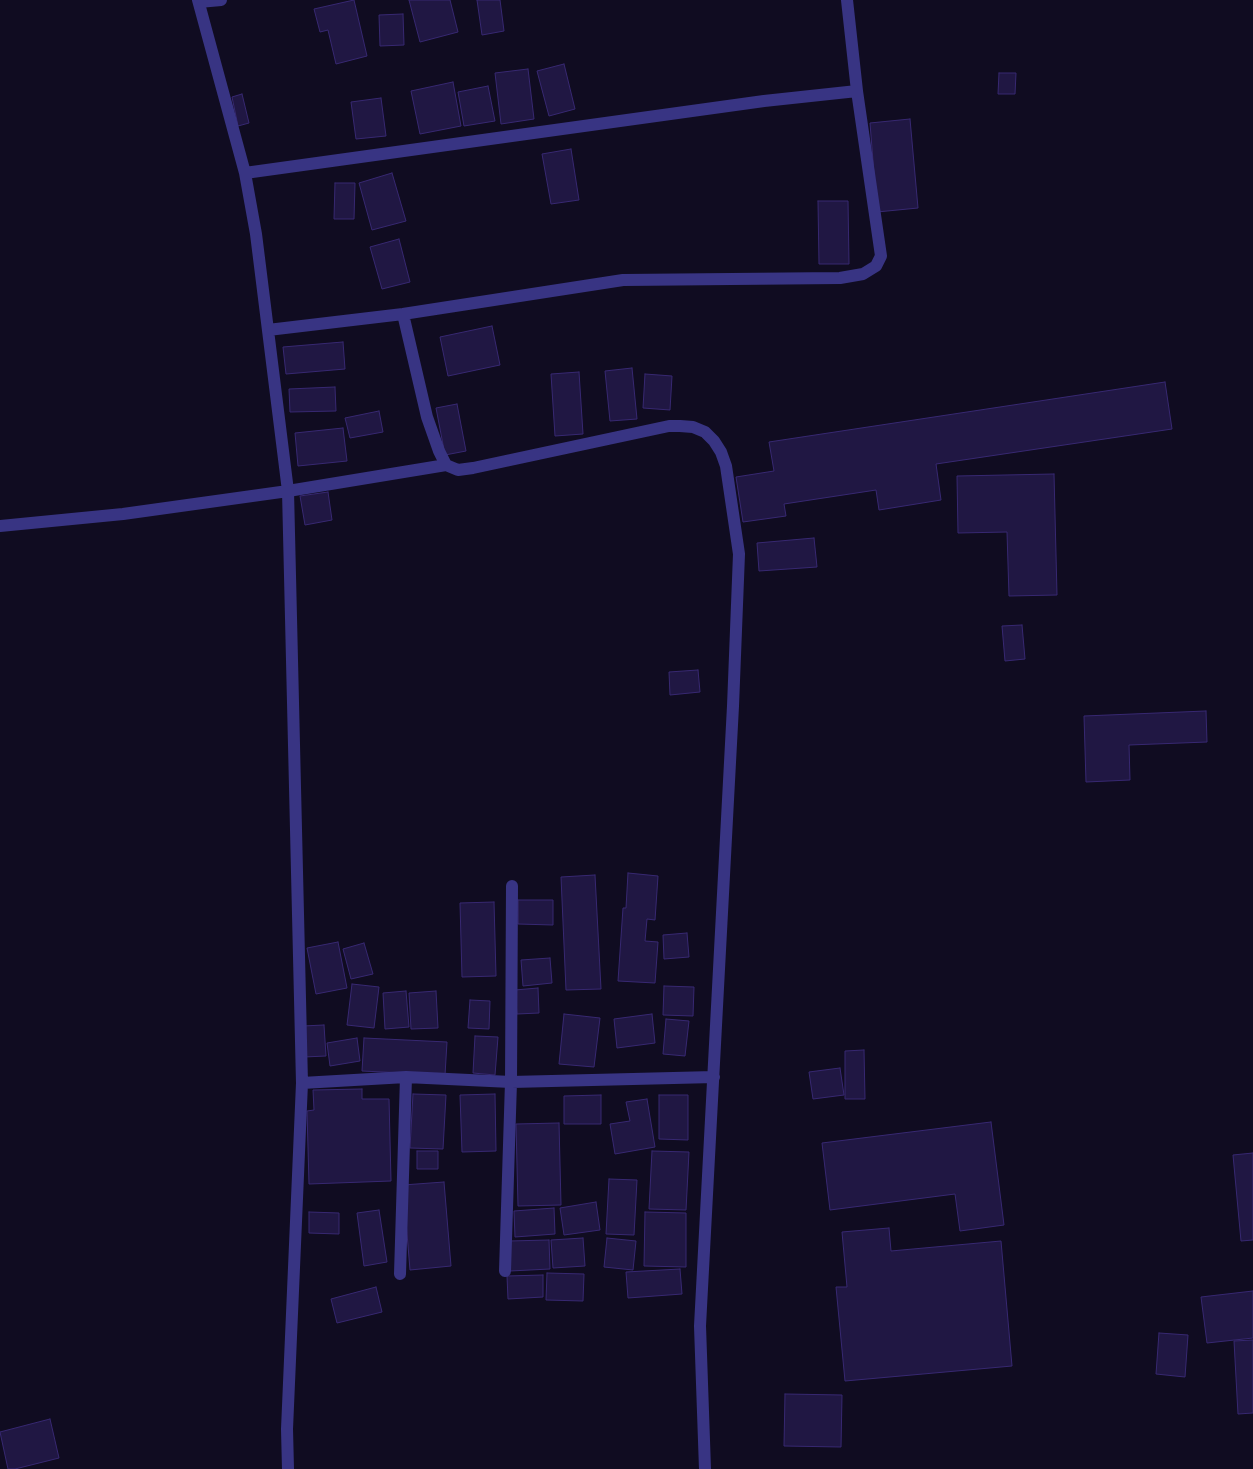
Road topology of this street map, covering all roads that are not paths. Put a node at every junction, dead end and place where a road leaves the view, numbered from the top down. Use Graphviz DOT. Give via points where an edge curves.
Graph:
graph roads {
  1 [pos="221,0"];
  2 [pos="847,0"];
  3 [pos="198,1"];
  4 [pos="857,90"];
  5 [pos="244,173"];
  6 [pos="403,314"];
  7 [pos="268,330"];
  8 [pos="446,465"];
  9 [pos="288,492"];
  10 [pos="0,526"];
  11 [pos="512,886"];
  12 [pos="406,1077"];
  13 [pos="714,1077"];
  14 [pos="511,1082"];
  15 [pos="302,1084"];
  16 [pos="505,1271"];
  17 [pos="400,1274"];
  18 [pos="288,1469"];
  19 [pos="705,1469"];
  1 -- 3 [label="street"];
  2 -- 4 [label="street"];
  3 -- 5 [label="street"];
  4 -- 5 [label="street"];
  4 -- 6 [label="street" via="881,256 876,266 863,274 840,278 623,280"];
  5 -- 7 [label="street" via="256,234"];
  6 -- 7 [label="street"];
  6 -- 8 [label="street" via="427,417"];
  7 -- 9 [label="street"];
  8 -- 9 [label="street"];
  8 -- 13 [label="street" via="458,470 473,468 670,426 699,430 714,441 721,452 739,554"];
  9 -- 10 [label="street" via="123,514"];
  9 -- 15 [label="street"];
  11 -- 14 [label="street"];
  12 -- 14 [label="street"];
  12 -- 15 [label="street"];
  12 -- 17 [label="street"];
  13 -- 14 [label="street"];
  13 -- 19 [label="street" via="700,1326"];
  14 -- 16 [label="street"];
  15 -- 18 [label="street"];
}
